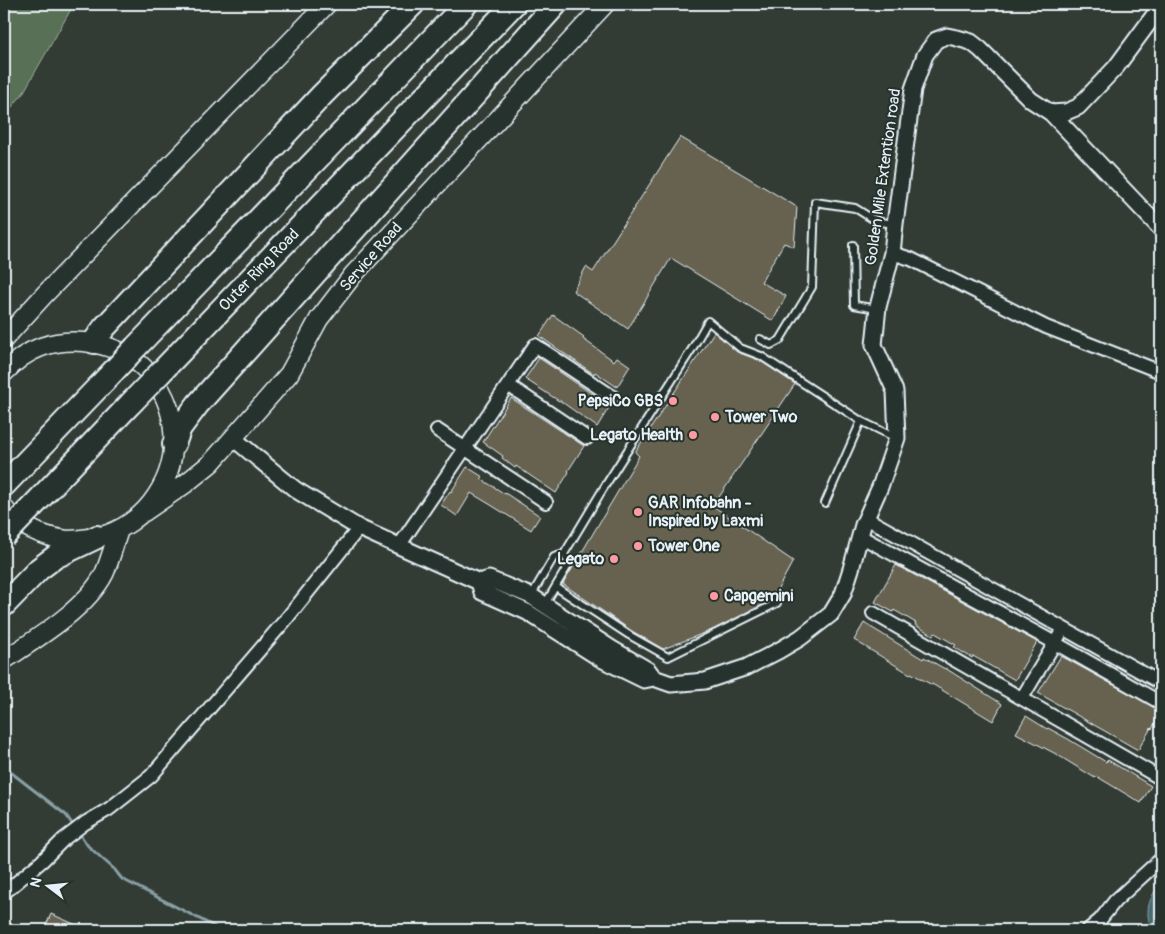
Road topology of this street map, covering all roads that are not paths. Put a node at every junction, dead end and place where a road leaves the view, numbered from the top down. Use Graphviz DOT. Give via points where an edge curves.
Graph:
graph roads {
  1 [pos="326,4"];
  2 [pos="412,4"];
  3 [pos="466,4"];
  4 [pos="514,4"];
  5 [pos="556,4"];
  6 [pos="604,4"];
  7 [pos="1161,6"];
  8 [pos="1050,113"];
  9 [pos="894,224"];
  10 [pos="1161,228"];
  11 [pos="853,245"];
  12 [pos="892,253"];
  13 [pos="878,309"];
  14 [pos="4,339"];
  15 [pos="760,340"];
  16 [pos="94,342"];
  17 [pos="1161,372"];
  18 [pos="4,373"];
  19 [pos="508,385"];
  20 [pos="613,397"];
  21 [pos="861,421"];
  22 [pos="437,430"];
  23 [pos="233,438"];
  24 [pos="587,438"];
  25 [pos="897,438"];
  26 [pos="174,444"];
  27 [pos="465,448"];
  28 [pos="4,485"];
  29 [pos="546,502"];
  30 [pos="825,503"];
  31 [pos="4,508"];
  32 [pos="144,512"];
  33 [pos="866,518"];
  34 [pos="359,528"];
  35 [pos="118,530"];
  36 [pos="4,536"];
  37 [pos="860,536"];
  38 [pos="97,538"];
  39 [pos="400,546"];
  40 [pos="564,554"];
  41 [pos="478,582"];
  42 [pos="556,587"];
  43 [pos="531,596"];
  44 [pos="778,603"];
  45 [pos="546,604"];
  46 [pos="4,605"];
  47 [pos="873,613"];
  48 [pos="1063,628"];
  49 [pos="1055,643"];
  50 [pos="4,660"];
  51 [pos="654,678"];
  52 [pos="1161,683"];
  53 [pos="1022,698"];
  54 [pos="1161,703"];
  55 [pos="1160,778"];
  56 [pos="1161,859"];
  57 [pos="4,893"];
  58 [pos="1088,930"];
  1 -- 14 [label="main road"];
  2 -- 16 [label="highway" via="322,95"];
  3 -- 28 [label="highway, bridge"];
  4 -- 36 [label="highway, Outer Ring Road, bridge"];
  5 -- 26 [label="highway" via="198,404 180,428"];
  6 -- 23 [label="main road, Service Road" via="353,276 320,319 289,374"];
  7 -- 8 [label="street" via="1116,67 1078,107"];
  8 -- 9 [label="street, Golden Mile Extention road" via="1031,100 971,42 947,36 936,40 924,55 913,89"];
  8 -- 10 [label="street, Golden Mile Extention road"];
  9 -- 12 [label="street, Golden Mile Extention road"];
  9 -- 15 [label="lane" via="871,218 856,208 815,202 812,287 780,340 771,345"];
  11 -- 13 [label="lane" via="854,305"];
  12 -- 13 [label="street, Golden Mile Extention road"];
  12 -- 17 [label="street" via="911,259 1046,327"];
  13 -- 25 [label="street, Golden Mile Extention road" via="874,345 895,391"];
  16 -- 18 [label="main road" via="67,341 41,347 16,361"];
  16 -- 26 [label="main road" via="120,352 143,368 161,390 171,416"];
  19 -- 20 [label="street" via="535,345"];
  19 -- 24 [label="street"];
  19 -- 27 [label="street"];
  21 -- 25 [label="lane"];
  21 -- 30 [label="lane"];
  21 -- 40 [label="lane" via="761,356 740,348 708,321"];
  22 -- 27 [label="street"];
  23 -- 32 [label="main road, Service Road" via="211,463"];
  23 -- 34 [label="street, Golden Mile Extention road" via="296,490"];
  25 -- 33 [label="street, Golden Mile Extention road"];
  26 -- 32 [label="main road" via="170,469 160,492"];
  27 -- 29 [label="street"];
  27 -- 39 [label="street"];
  31 -- 38 [label="main road, Service Road" via="14,519 40,533 68,540"];
  32 -- 35 [label="main road, Service Road"];
  33 -- 37 [label="street, Golden Mile Extention road"];
  33 -- 48 [label="street"];
  34 -- 39 [label="street, Golden Mile Extention road"];
  34 -- 57 [label="street" via="288,618 150,776 64,839"];
  35 -- 38 [label="main road, Service Road"];
  35 -- 50 [label="main road" via="104,574 91,594"];
  37 -- 49 [label="street"];
  37 -- 51 [label="street, Golden Mile Extention road" via="843,594 831,614 800,638 747,667 705,681 671,684"];
  38 -- 46 [label="highway" via="55,556"];
  39 -- 41 [label="street, Golden Mile Extention road"];
  40 -- 42 [label="lane" via="569,564"];
  40 -- 43 [label="lane" via="554,557"];
  41 -- 43 [label="street, Golden Mile Extention road" via="489,579"];
  41 -- 51 [label="street, Golden Mile Extention road" via="482,592 527,612 601,659 644,680"];
  42 -- 44 [label="lane" via="668,658"];
  42 -- 45 [label="lane"];
  43 -- 45 [label="street, Golden Mile Extention road"];
  45 -- 51 [label="street, Golden Mile Extention road" via="648,670"];
  47 -- 53 [label="street"];
  48 -- 49 [label="street"];
  48 -- 52 [label="street"];
  49 -- 53 [label="street"];
  49 -- 54 [label="street"];
  53 -- 55 [label="street"];
  56 -- 58 [label="street"];
}
